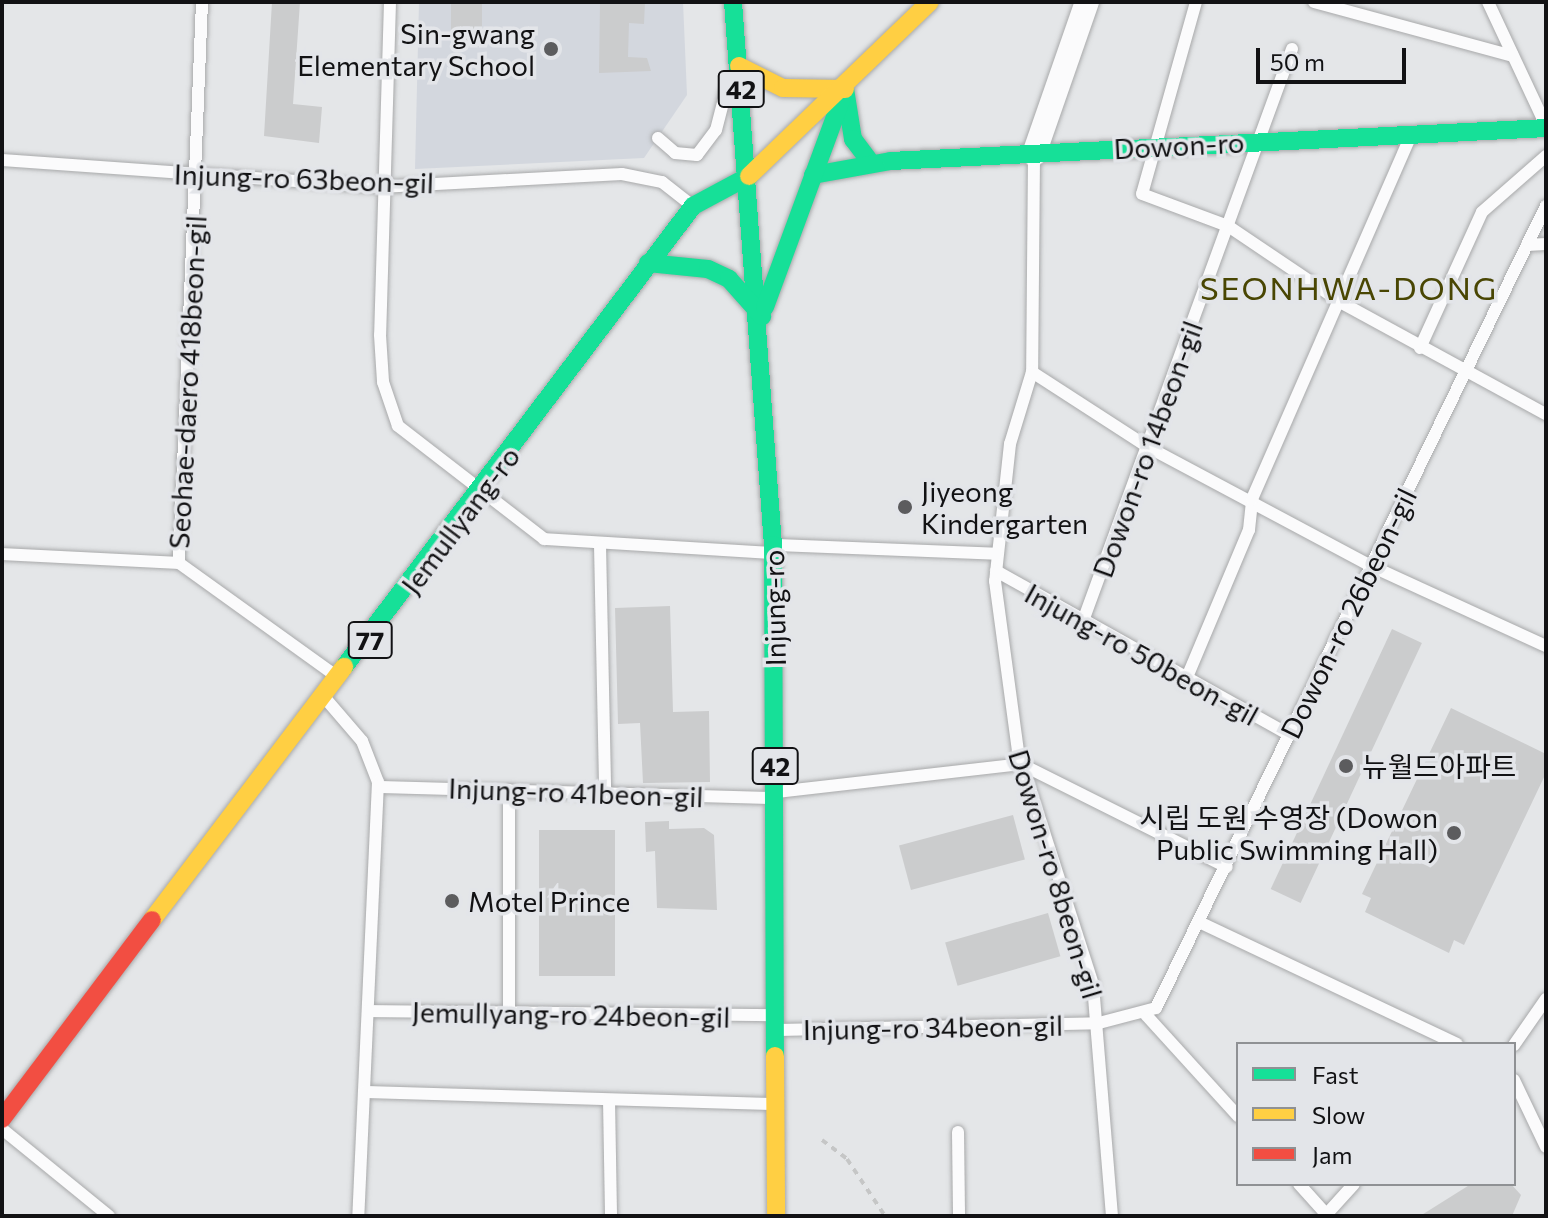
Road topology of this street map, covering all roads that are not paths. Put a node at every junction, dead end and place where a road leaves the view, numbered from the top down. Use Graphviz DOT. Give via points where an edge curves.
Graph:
graph roads {
  1 [pos="202,2"];
  2 [pos="390,2"];
  3 [pos="733,2"];
  4 [pos="930,2"];
  5 [pos="1087,2"];
  6 [pos="1196,2"];
  7 [pos="1314,2"];
  8 [pos="1488,2"];
  9 [pos="1341,7"];
  10 [pos="1292,49"];
  11 [pos="1513,56"];
  12 [pos="738,58"];
  13 [pos="845,89"];
  14 [pos="1546,127"];
  15 [pos="1411,134"];
  16 [pos="658,138"];
  17 [pos="1256,140"];
  18 [pos="1151,146"];
  19 [pos="1034,154"];
  20 [pos="1546,156"];
  21 [pos="2,160"];
  22 [pos="871,163"];
  23 [pos="197,175"];
  24 [pos="813,175"];
  25 [pos="749,176"];
  26 [pos="380,187"];
  27 [pos="693,206"];
  28 [pos="1546,206"];
  29 [pos="1228,226"];
  30 [pos="1546,244"];
  31 [pos="1527,245"];
  32 [pos="648,263"];
  33 [pos="1342,303"];
  34 [pos="762,316"];
  35 [pos="1420,348"];
  36 [pos="1032,372"];
  37 [pos="1464,374"];
  38 [pos="1546,414"];
  39 [pos="1148,447"];
  40 [pos="481,492"];
  41 [pos="1252,499"];
  42 [pos="600,545"];
  43 [pos="774,549"];
  44 [pos="2,554"];
  45 [pos="997,554"];
  46 [pos="179,563"];
  47 [pos="1369,565"];
  48 [pos="996,571"];
  49 [pos="1083,621"];
  50 [pos="1546,646"];
  51 [pos="340,679"];
  52 [pos="1185,682"];
  53 [pos="325,698"];
  54 [pos="1289,735"];
  55 [pos="1021,764"];
  56 [pos="378,787"];
  57 [pos="509,790"];
  58 [pos="605,793"];
  59 [pos="775,795"];
  60 [pos="1227,867"];
  61 [pos="1201,923"];
  62 [pos="1546,999"];
  63 [pos="368,1011"];
  64 [pos="509,1015"];
  65 [pos="1146,1015"];
  66 [pos="774,1023"];
  67 [pos="1099,1023"];
  68 [pos="1453,1042"];
  69 [pos="1516,1042"];
  70 [pos="47,1060"];
  71 [pos="1516,1084"];
  72 [pos="364,1092"];
  73 [pos="2,1095"];
  74 [pos="609,1100"];
  75 [pos="775,1104"];
  76 [pos="1236,1114"];
  77 [pos="2,1119"];
  78 [pos="2,1129"];
  79 [pos="958,1132"];
  80 [pos="1546,1147"];
  81 [pos="1301,1186"];
  82 [pos="1352,1186"];
  83 [pos="1326,1215"];
  84 [pos="109,1216"];
  85 [pos="358,1216"];
  86 [pos="611,1216"];
  87 [pos="776,1216"];
  88 [pos="959,1216"];
  89 [pos="1112,1216"];
  1 -- 23 [label="lane, Seohae-daero 418beon-gil"];
  2 -- 26 [label="lane"];
  3 -- 12 [label="main road, Injung-ro / 42"];
  4 -- 13 [label="main road, Jemullyang-ro"];
  5 -- 19 [label="street"];
  6 -- 18 [label="lane"];
  7 -- 9 [label="lane"];
  8 -- 11 [label="lane"];
  9 -- 11 [label="lane"];
  10 -- 17 [label="lane, Dowon-ro 14beon-gil"];
  11 -- 14 [label="lane"];
  12 -- 13 [label="main road" via="783,88"];
  12 -- 16 [label="lane" via="716,130 697,155 675,153"];
  12 -- 25 [label="main road, Injung-ro / 42"];
  13 -- 22 [label="main road" via="853,139"];
  13 -- 24 [label="main road"];
  13 -- 25 [label="main road, Jemullyang-ro"];
  14 -- 15 [label="main road, Dowon-ro"];
  15 -- 17 [label="main road, Dowon-ro"];
  15 -- 33 [label="lane"];
  17 -- 18 [label="main road, Dowon-ro"];
  17 -- 29 [label="lane, Dowon-ro 14beon-gil"];
  18 -- 19 [label="main road, Dowon-ro"];
  18 -- 29 [label="lane" via="1142,194"];
  19 -- 22 [label="main road, Dowon-ro"];
  19 -- 36 [label="lane, Dowon-ro 8beon-gil"];
  20 -- 35 [label="lane" via="1482,212"];
  21 -- 23 [label="lane, Injung-ro 63beon-gil"];
  22 -- 24 [label="main road, Dowon-ro"];
  23 -- 26 [label="lane, Injung-ro 63beon-gil"];
  23 -- 46 [label="lane, Seohae-daero 418beon-gil"];
  24 -- 34 [label="main road"];
  25 -- 27 [label="main road, Jemullyang-ro / 77"];
  25 -- 34 [label="main road, Injung-ro / 42"];
  26 -- 27 [label="lane, Injung-ro 63beon-gil" via="622,174 662,182"];
  26 -- 40 [label="lane" via="383,382 398,426"];
  27 -- 32 [label="main road, Jemullyang-ro / 77"];
  28 -- 31 [label="lane, Dowon-ro 26beon-gil"];
  29 -- 33 [label="lane"];
  29 -- 39 [label="lane, Dowon-ro 14beon-gil"];
  30 -- 31 [label="lane"];
  31 -- 37 [label="lane, Dowon-ro 26beon-gil"];
  32 -- 34 [label="main road" via="708,269 729,279"];
  32 -- 40 [label="main road, Jemullyang-ro / 77"];
  33 -- 35 [label="lane"];
  33 -- 41 [label="lane"];
  34 -- 43 [label="main road, Injung-ro / 42"];
  35 -- 37 [label="lane"];
  36 -- 39 [label="lane"];
  36 -- 45 [label="lane, Dowon-ro 8beon-gil" via="1010,444"];
  37 -- 38 [label="lane"];
  37 -- 47 [label="lane, Dowon-ro 26beon-gil"];
  39 -- 41 [label="lane"];
  39 -- 49 [label="lane, Dowon-ro 14beon-gil"];
  40 -- 42 [label="lane" via="535,535"];
  40 -- 51 [label="main road, Jemullyang-ro / 77"];
  41 -- 47 [label="lane"];
  41 -- 52 [label="lane" via="1249,530"];
  42 -- 43 [label="lane"];
  42 -- 58 [label="lane"];
  43 -- 45 [label="lane"];
  43 -- 59 [label="main road, Injung-ro / 42"];
  44 -- 46 [label="lane"];
  45 -- 48 [label="lane, Dowon-ro 8beon-gil"];
  46 -- 51 [label="lane, Seohae-daero 418beon-gil"];
  47 -- 50 [label="lane"];
  47 -- 54 [label="lane, Dowon-ro 26beon-gil"];
  48 -- 49 [label="lane, Injung-ro 50beon-gil"];
  48 -- 55 [label="lane, Dowon-ro 8beon-gil"];
  49 -- 52 [label="lane, Injung-ro 50beon-gil"];
  51 -- 53 [label="main road, Jemullyang-ro / 77"];
  52 -- 54 [label="lane, Injung-ro 50beon-gil"];
  53 -- 56 [label="lane" via="362,741"];
  53 -- 70 [label="main road, Jemullyang-ro / 77"];
  54 -- 60 [label="lane, Dowon-ro 26beon-gil"];
  55 -- 59 [label="lane, Injung-ro 41beon-gil"];
  55 -- 60 [label="lane"];
  55 -- 67 [label="lane, Dowon-ro 8beon-gil" via="1093,985"];
  56 -- 57 [label="lane, Injung-ro 41beon-gil"];
  56 -- 63 [label="lane"];
  57 -- 58 [label="lane, Injung-ro 41beon-gil"];
  57 -- 64 [label="lane"];
  58 -- 59 [label="lane, Injung-ro 41beon-gil"];
  59 -- 66 [label="main road, Injung-ro / 42"];
  60 -- 61 [label="lane, Dowon-ro 26beon-gil"];
  61 -- 65 [label="lane, Dowon-ro 26beon-gil" via="1167,995"];
  61 -- 68 [label="lane"];
  62 -- 69 [label="lane"];
  63 -- 64 [label="lane, Jemullyang-ro 24beon-gil"];
  63 -- 72 [label="lane"];
  64 -- 66 [label="lane, Jemullyang-ro 24beon-gil"];
  65 -- 67 [label="lane, Injung-ro 34beon-gil"];
  65 -- 76 [label="lane"];
  66 -- 67 [label="lane, Injung-ro 34beon-gil"];
  66 -- 75 [label="main road, Injung-ro / 42"];
  67 -- 89 [label="lane, Dowon-ro 8beon-gil"];
  70 -- 73 [label="main road"];
  70 -- 77 [label="main road, Jemullyang-ro / 77"];
  71 -- 80 [label="lane"];
  72 -- 74 [label="lane"];
  72 -- 85 [label="lane"];
  74 -- 75 [label="lane"];
  74 -- 86 [label="lane"];
  75 -- 87 [label="main road, Injung-ro / 42"];
  78 -- 84 [label="lane"];
  79 -- 88 [label="lane"];
  81 -- 83 [label="lane"];
  82 -- 83 [label="lane"];
}
